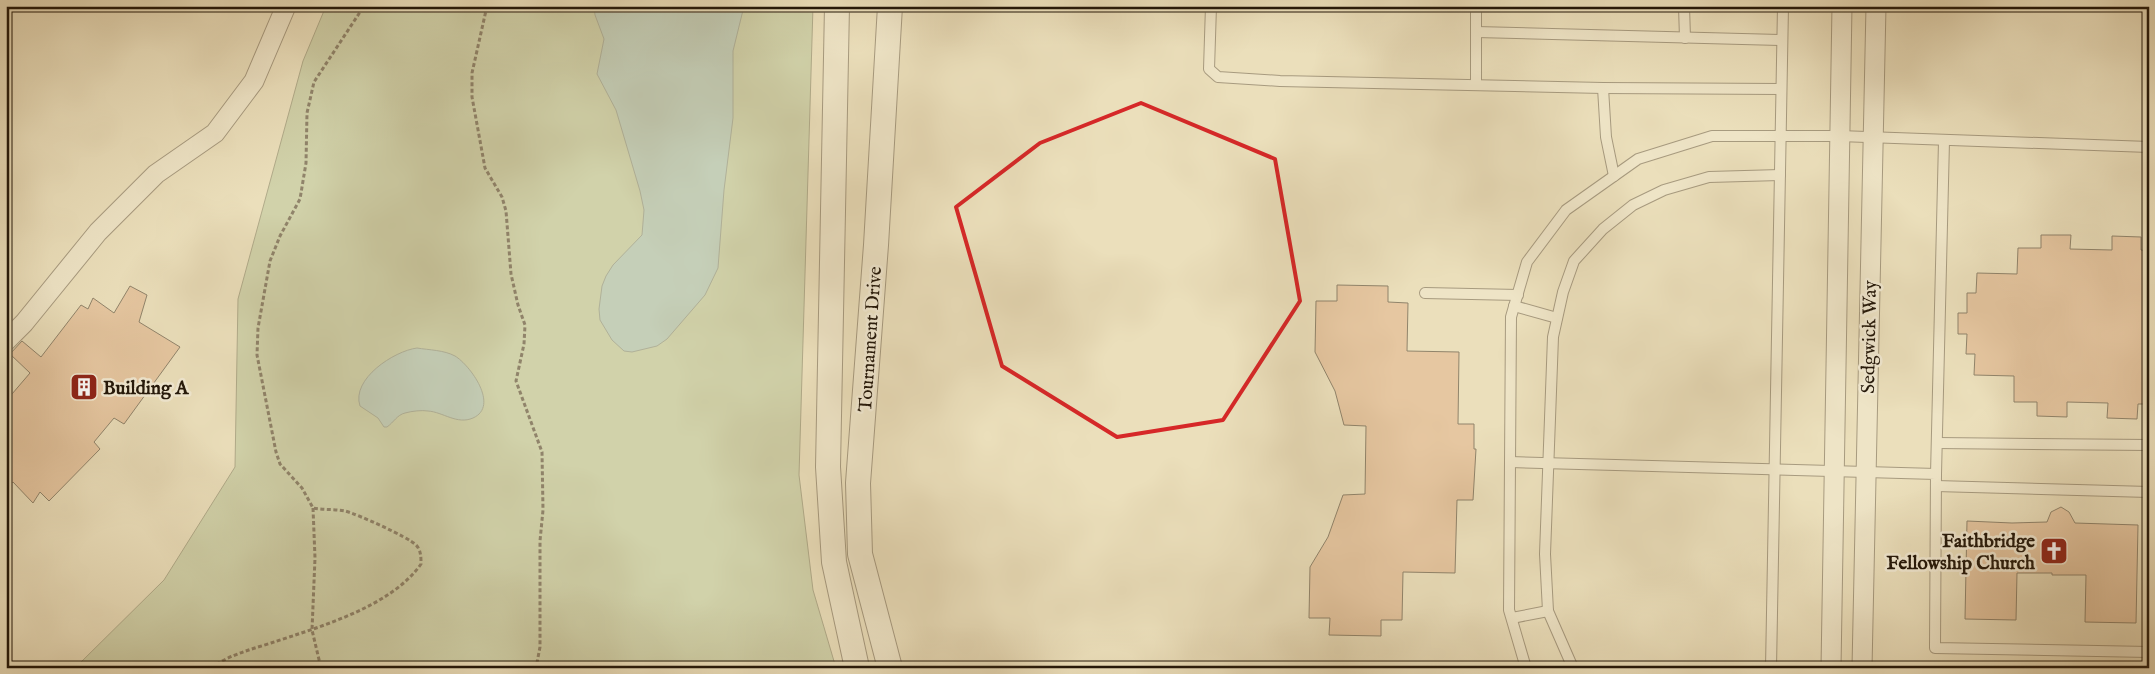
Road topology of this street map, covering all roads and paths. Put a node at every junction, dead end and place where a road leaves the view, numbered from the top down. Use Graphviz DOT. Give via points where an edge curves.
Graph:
graph roads {
  1 [pos="286,6"];
  2 [pos="364,6"];
  3 [pos="487,6"];
  4 [pos="837,6"];
  5 [pos="890,6"];
  6 [pos="1210,6"];
  7 [pos="1476,6"];
  8 [pos="1684,6"];
  9 [pos="1783,6"];
  10 [pos="1842,6"];
  11 [pos="1876,6"];
  12 [pos="1476,32"];
  13 [pos="1684,38"];
  14 [pos="1782,40"];
  15 [pos="1476,85"];
  16 [pos="1603,88"];
  17 [pos="1780,89"];
  18 [pos="1781,135"];
  19 [pos="1839,136"];
  20 [pos="1872,137"];
  21 [pos="1944,141"];
  22 [pos="2149,147"];
  23 [pos="1780,175"];
  24 [pos="1614,176"];
  25 [pos="1425,293"];
  26 [pos="1518,295"];
  27 [pos="1514,306"];
  28 [pos="1557,318"];
  29 [pos="6,341"];
  30 [pos="1937,442"];
  31 [pos="2149,445"];
  32 [pos="1510,462"];
  33 [pos="1548,463"];
  34 [pos="1774,469"];
  35 [pos="1834,470"];
  36 [pos="1865,472"];
  37 [pos="1936,474"];
  38 [pos="1936,486"];
  39 [pos="2149,492"];
  40 [pos="314,508"];
  41 [pos="1548,611"];
  42 [pos="1512,618"];
  43 [pos="312,630"];
  44 [pos="2149,652"];
  45 [pos="211,668"];
  46 [pos="322,668"];
  47 [pos="536,668"];
  48 [pos="857,668"];
  49 [pos="890,668"];
  50 [pos="1526,668"];
  51 [pos="1573,668"];
  52 [pos="1771,668"];
  53 [pos="1831,668"];
  54 [pos="1862,668"];
  1 -- 29 [label="street" via="254,81 215,132 156,174 98,232"];
  2 -- 40 [label="path" via="314,82 307,113 306,163 300,199 270,261 258,328 257,355 276,452 280,464 302,488"];
  3 -- 47 [label="path" via="472,74 472,96 485,168 502,196 506,211 511,274 525,325 516,380 542,452 540,647"];
  4 -- 48 [label="street, Tournament Drive" via="828,467 834,562"];
  5 -- 49 [label="street, Tournament Drive" via="858,482 860,554"];
  6 -- 15 [label="lane" via="1209,70 1218,78"];
  7 -- 12 [label="lane"];
  8 -- 13 [label="lane"];
  9 -- 14 [label="lane"];
  10 -- 19 [label="street, Sedgwick Way"];
  11 -- 20 [label="street, Sedgwick Way"];
  12 -- 13 [label="lane"];
  12 -- 15 [label="lane"];
  13 -- 14 [label="lane"];
  14 -- 17 [label="lane"];
  15 -- 16 [label="lane"];
  16 -- 17 [label="lane"];
  16 -- 24 [label="lane" via="1606,137"];
  17 -- 18 [label="lane"];
  18 -- 19 [label="lane"];
  18 -- 23 [label="lane"];
  18 -- 24 [label="lane" via="1712,136 1638,159"];
  19 -- 20 [label="lane"];
  19 -- 35 [label="street, Sedgwick Way"];
  20 -- 21 [label="lane"];
  20 -- 36 [label="street, Sedgwick Way"];
  21 -- 22 [label="lane"];
  21 -- 30 [label="lane"];
  23 -- 28 [label="lane" via="1709,177 1664,190 1633,205 1603,228 1574,261"];
  23 -- 34 [label="lane"];
  24 -- 26 [label="lane" via="1566,210 1527,262"];
  25 -- 26 [label="lane"];
  26 -- 27 [label="lane"];
  27 -- 28 [label="lane"];
  27 -- 32 [label="lane" via="1511,318"];
  28 -- 33 [label="lane"];
  30 -- 31 [label="lane"];
  30 -- 37 [label="lane"];
  32 -- 33 [label="lane"];
  32 -- 42 [label="lane" via="1509,610"];
  33 -- 34 [label="lane"];
  33 -- 41 [label="lane" via="1545,554"];
  34 -- 35 [label="lane"];
  34 -- 52 [label="lane"];
  35 -- 36 [label="lane"];
  35 -- 53 [label="street, Sedgwick Way"];
  36 -- 37 [label="lane"];
  36 -- 54 [label="street, Sedgwick Way"];
  37 -- 38 [label="lane"];
  38 -- 39 [label="lane"];
  38 -- 44 [label="lane" via="1935,648"];
  40 -- 43 [label="path"];
  40 -- 43 [label="path" via="355,514 405,538 417,546 422,564 377,601"];
  41 -- 42 [label="lane"];
  41 -- 51 [label="lane"];
  42 -- 50 [label="lane"];
  43 -- 45 [label="path" via="234,654"];
  43 -- 46 [label="path"];
}
